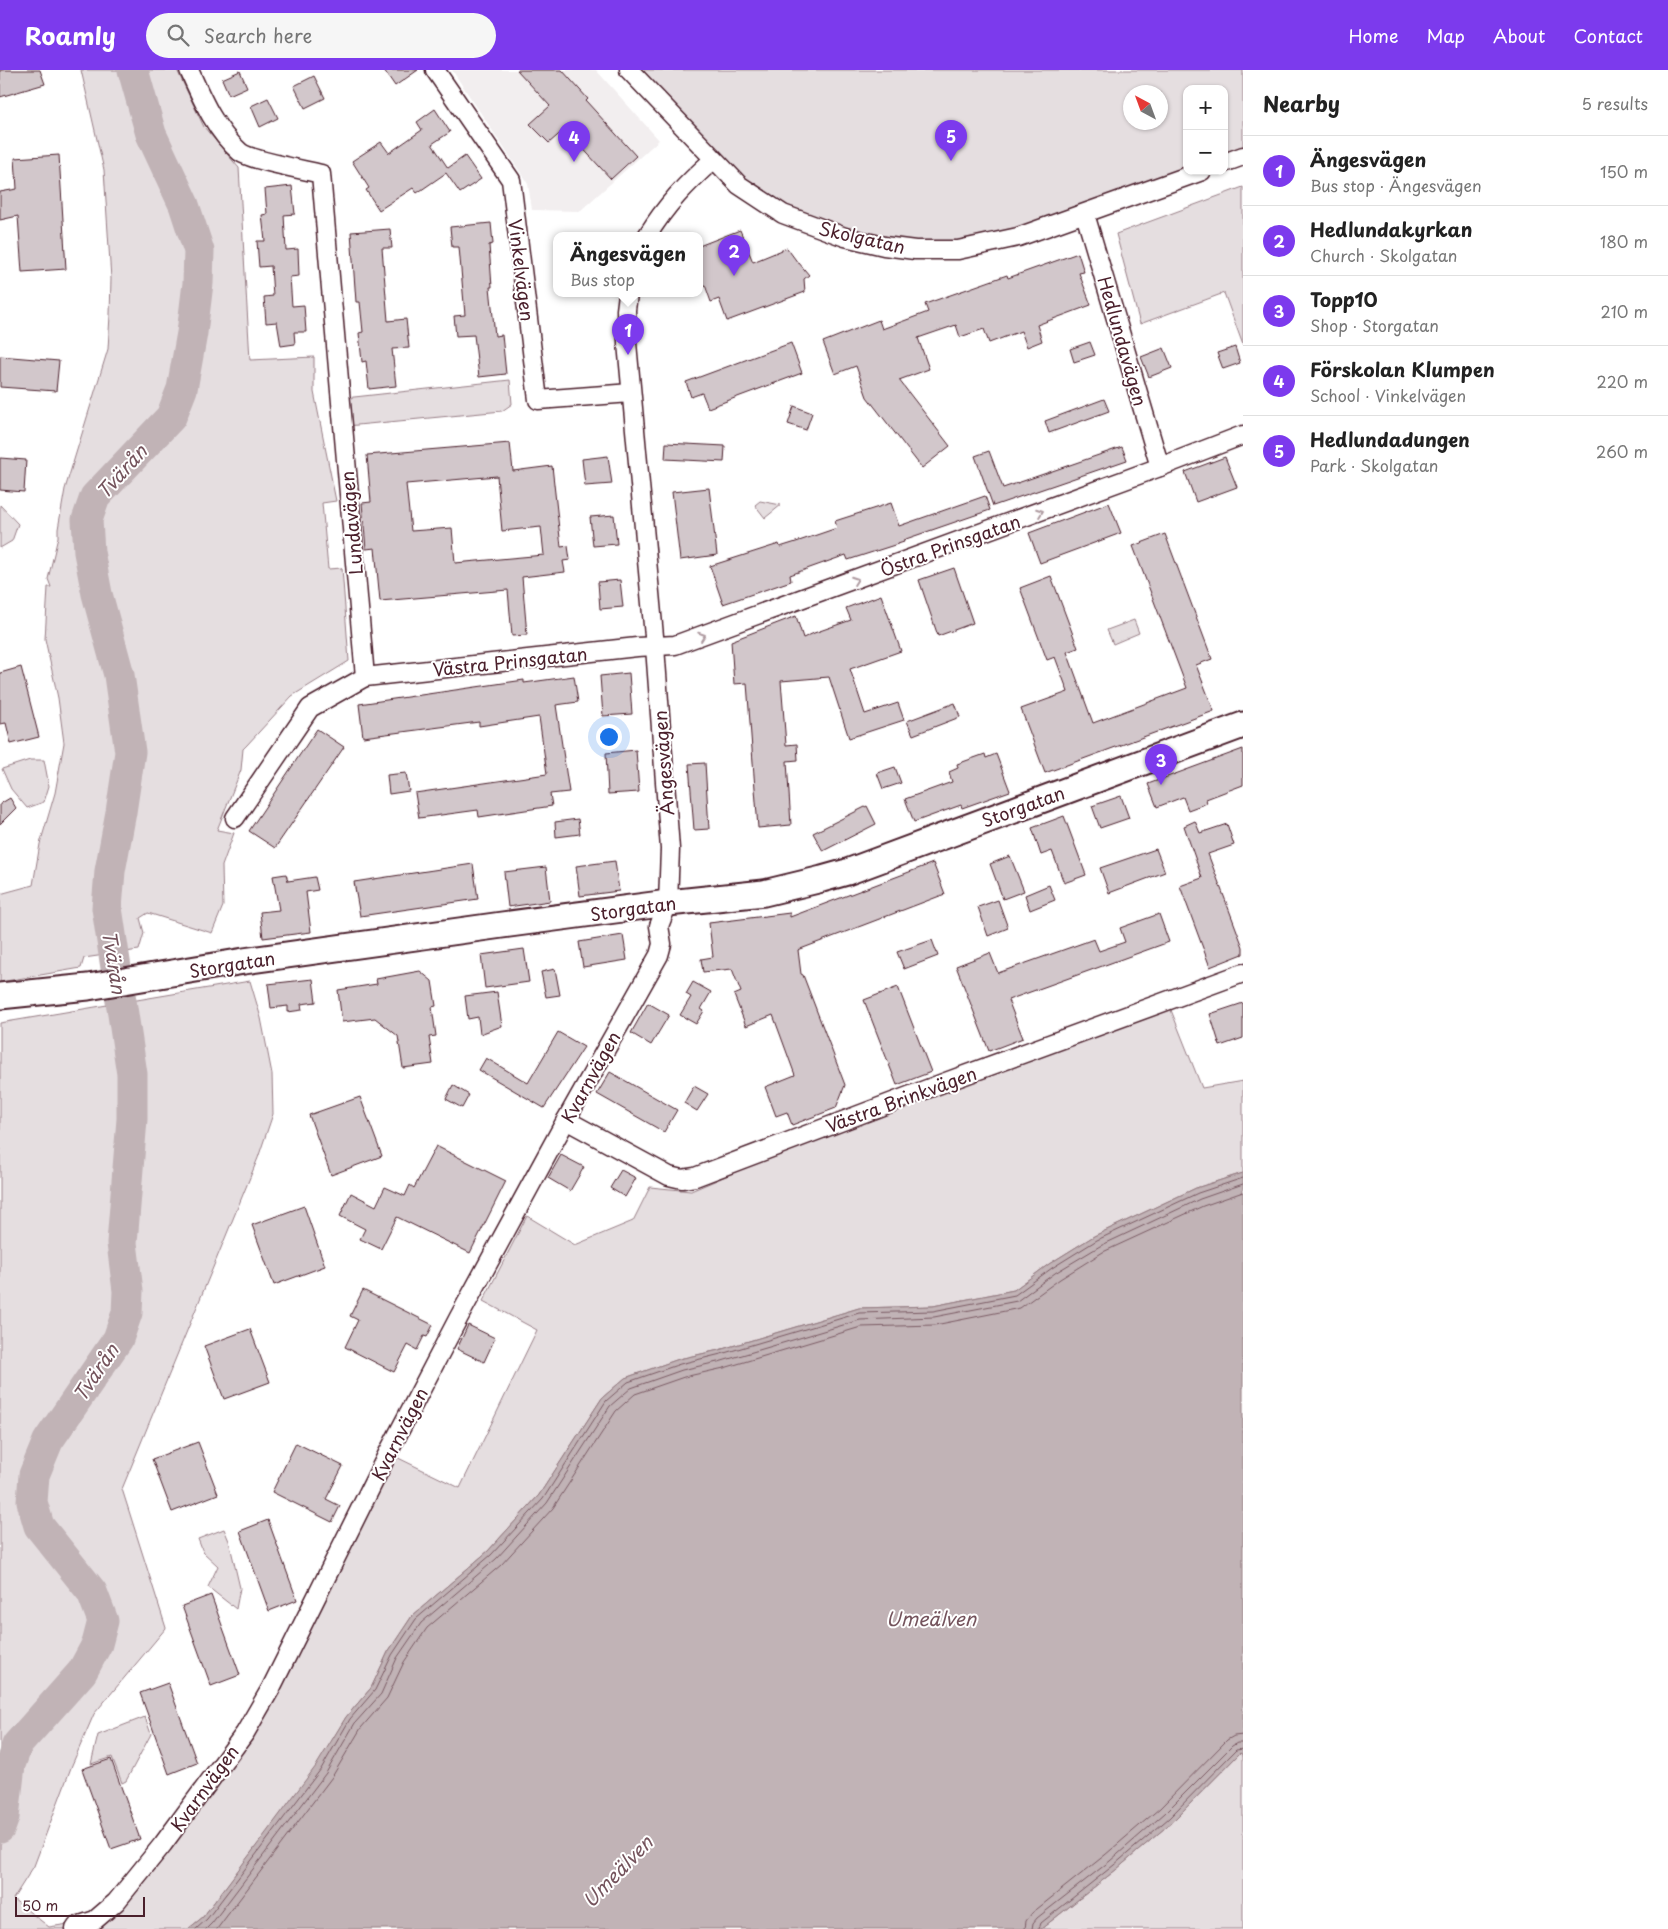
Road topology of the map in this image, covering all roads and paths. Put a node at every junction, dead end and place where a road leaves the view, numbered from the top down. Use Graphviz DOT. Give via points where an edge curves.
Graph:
graph roads {
  1 [pos="189,70"];
  2 [pos="435,70"];
  3 [pos="628,70"];
  4 [pos="1243,156"];
  5 [pos="713,160"];
  6 [pos="1228,162"];
  7 [pos="1191,175"];
  8 [pos="1085,214"];
  9 [pos="650,232"];
  10 [pos="628,297"];
  11 [pos="631,393"];
  12 [pos="1243,435"];
  13 [pos="1160,467"];
  14 [pos="655,647"];
  15 [pos="365,677"];
  16 [pos="1243,725"];
  17 [pos="235,818"];
  18 [pos="668,903"];
  19 [pos="1243,973"];
  20 [pos="0,996"];
  21 [pos="566,1120"];
  22 [pos="75,1929"];
  1 -- 15 [label="street, Lundavägen" via="212,119 240,153 321,174"];
  2 -- 11 [label="street, Vinkelvägen" via="511,180 538,400"];
  3 -- 5 [label="street, Skolgatan"];
  4 -- 6 [label="street"];
  5 -- 8 [label="street, Skolgatan" via="739,185 783,214 846,237 884,246 958,250 1018,237"];
  5 -- 9 [label="street" via="686,184"];
  7 -- 8 [label="street, Skolgatan"];
  8 -- 13 [label="street, Hedlundavägen"];
  10 -- 11 [label="street, Ängesvägen"];
  11 -- 14 [label="street, Ängesvägen"];
  12 -- 13 [label="street, Östra Prinsgatan"];
  14 -- 13 [label="street, Östra Prinsgatan, one-way" via="701,637"];
  14 -- 15 [label="street, Västra Prinsgatan"];
  14 -- 18 [label="street, Ängesvägen" via="670,850"];
  15 -- 17 [label="street" via="310,708"];
  16 -- 18 [label="street, Storgatan" via="839,874 764,893"];
  18 -- 20 [label="street, Storgatan" via="244,961 88,987"];
  18 -- 21 [label="street, Kvarnvägen" via="659,926 662,944 656,962"];
  19 -- 21 [label="street, Västra Brinkvägen" via="695,1177 669,1176"];
  21 -- 22 [label="street, Kvarnvägen" via="442,1349 271,1688 245,1733 116,1902 95,1920"];
}
